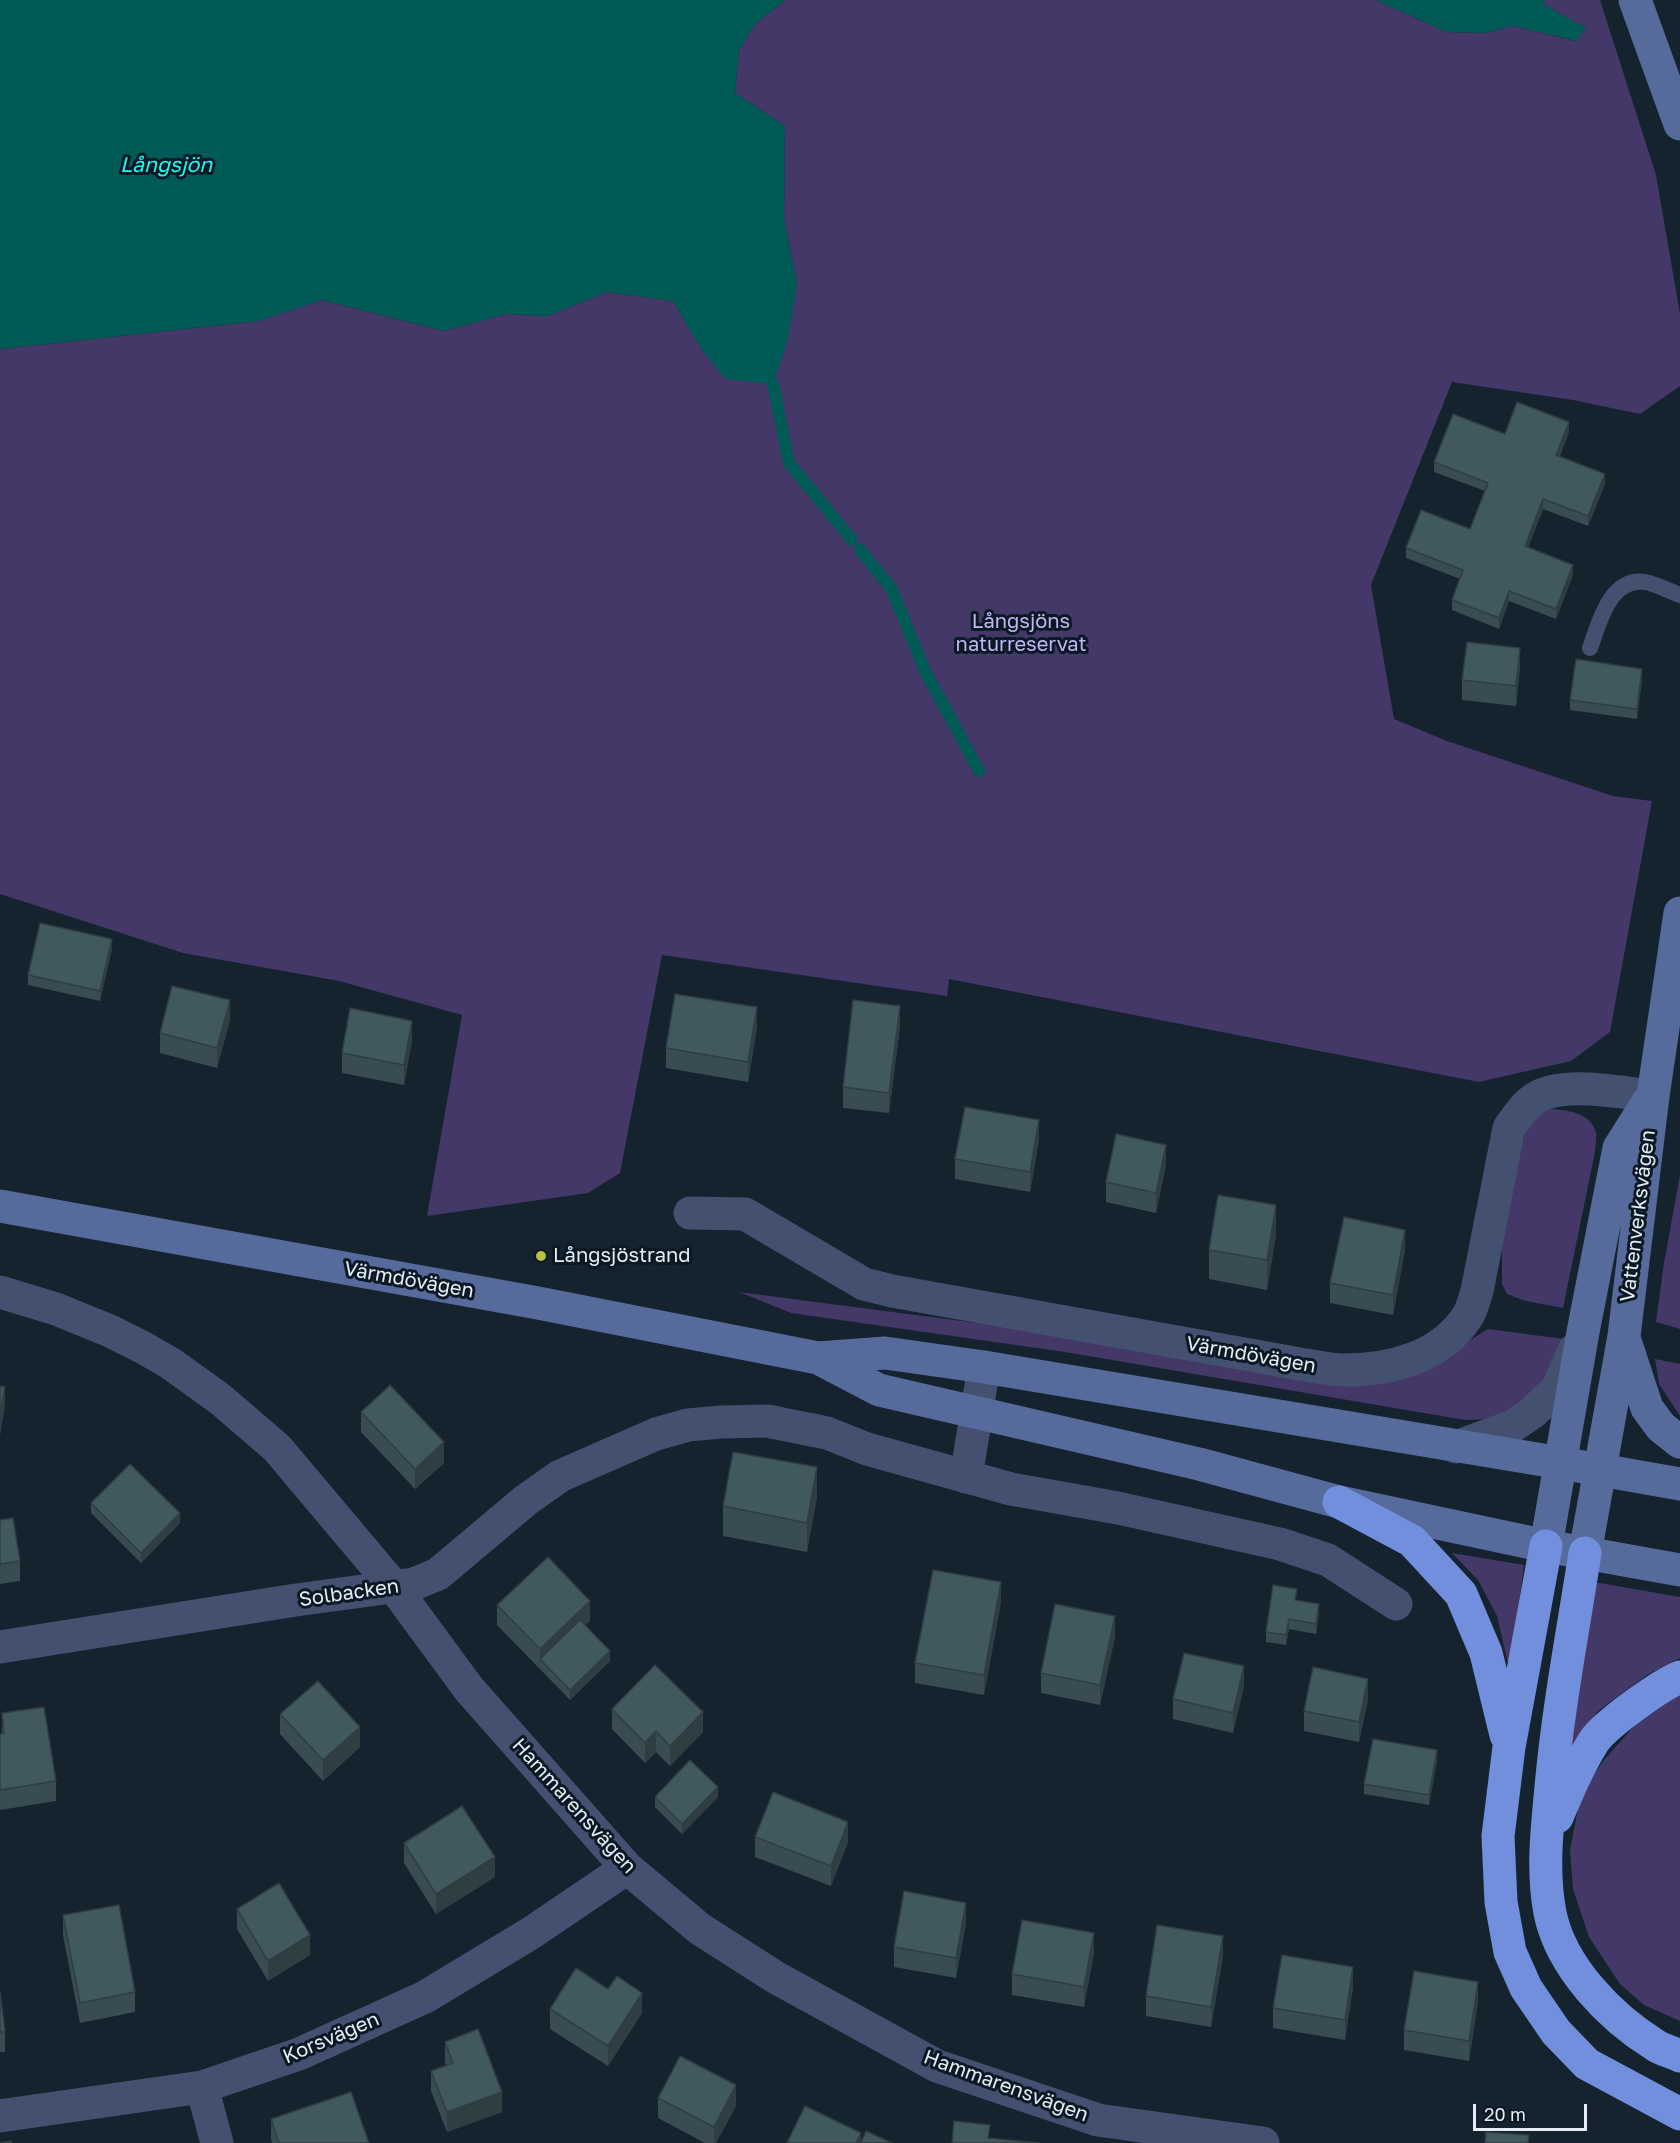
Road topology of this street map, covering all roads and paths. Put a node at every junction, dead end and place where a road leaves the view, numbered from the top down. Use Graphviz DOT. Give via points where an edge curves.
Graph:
graph roads {
  1 [pos="1635,0"];
  2 [pos="1680,124"];
  3 [pos="1680,595"];
  4 [pos="1590,648"];
  5 [pos="1679,921"];
  6 [pos="1653,1096"];
  7 [pos="0,1206"];
  8 [pos="690,1213"];
  9 [pos="0,1292"];
  10 [pos="1583,1332"];
  11 [pos="1624,1336"];
  12 [pos="818,1358"];
  13 [pos="984,1367"];
  14 [pos="977,1414"];
  15 [pos="1680,1442"];
  16 [pos="1456,1447"];
  17 [pos="1561,1462"];
  18 [pos="1600,1470"];
  19 [pos="966,1477"];
  20 [pos="1680,1484"];
  21 [pos="1339,1502"];
  22 [pos="1546,1546"];
  23 [pos="1585,1553"];
  24 [pos="1680,1570"];
  25 [pos="394,1587"];
  26 [pos="1396,1604"];
  27 [pos="0,1647"];
  28 [pos="1680,1677"];
  29 [pos="1509,1747"];
  30 [pos="1545,1844"];
  31 [pos="627,1868"];
  32 [pos="1680,2056"];
  33 [pos="202,2087"];
  34 [pos="1680,2114"];
  35 [pos="0,2116"];
  36 [pos="217,2143"];
  37 [pos="1263,2143"];
  1 -- 2 [label="main road"];
  3 -- 4 [label="lane" via="1645,582 1630,583 1615,593"];
  5 -- 6 [label="main road, Vattenverksvägen"];
  6 -- 8 [label="street, Värmdövägen" via="1555,1090 1521,1110 1509,1128 1477,1291 1468,1316 1433,1349 1386,1367 1344,1370 1300,1364 891,1291 864,1284 744,1214"];
  6 -- 10 [label="main road, Vattenverksvägen" via="1619,1148"];
  6 -- 11 [label="main road, Vattenverksvägen"];
  7 -- 12 [label="main road, Värmdövägen"];
  9 -- 25 [label="street, Hammarensvägen" via="110,1331 170,1363 220,1399 277,1448"];
  10 -- 16 [label="street, Vattenverksvägen" via="1557,1389 1532,1413 1513,1426"];
  10 -- 17 [label="main road, Vattenverksvägen"];
  11 -- 15 [label="main road, Vattenverksvägen" via="1647,1408 1661,1427"];
  11 -- 18 [label="main road, Vattenverksvägen"];
  12 -- 13 [label="main road, Värmdövägen" via="885,1353"];
  12 -- 14 [label="main road, Värmdövägen" via="879,1390"];
  13 -- 14 [label="street"];
  13 -- 16 [label="main road, Värmdövägen"];
  14 -- 19 [label="street"];
  14 -- 21 [label="main road, Värmdövägen" via="1199,1464"];
  16 -- 17 [label="main road, Värmdövägen"];
  17 -- 18 [label="main road, Värmdövägen"];
  17 -- 22 [label="main road, Vattenverksvägen"];
  18 -- 20 [label="main road, Värmdövägen"];
  18 -- 23 [label="main road, Vattenverksvägen"];
  19 -- 25 [label="street, Solbacken" via="867,1449 827,1433 767,1421 688,1425 656,1434 560,1476 438,1574"];
  19 -- 26 [label="street" via="1011,1490 1118,1508 1280,1544 1328,1560"];
  21 -- 22 [label="main road, Värmdövägen"];
  21 -- 29 [label="highway" via="1413,1541 1461,1594 1486,1653"];
  22 -- 23 [label="main road, Värmdövägen"];
  22 -- 29 [label="highway"];
  23 -- 24 [label="main road, Värmdövägen"];
  23 -- 30 [label="highway" via="1557,1726"];
  25 -- 27 [label="street, Solbacken"];
  25 -- 31 [label="street, Hammarensvägen" via="469,1689"];
  28 -- 30 [label="highway" via="1633,1706 1596,1739 1576,1772"];
  29 -- 34 [label="highway" via="1498,1836 1501,1902 1510,1952 1526,1988 1556,2032 1587,2064"];
  30 -- 32 [label="highway" via="1550,1914 1580,1978 1614,2016 1657,2046"];
  31 -- 33 [label="street, Korsvägen" via="531,1933 425,1997 299,2054"];
  31 -- 37 [label="street, Hammarensvägen" via="709,1935 775,1977 937,2066 1098,2120"];
  33 -- 35 [label="street, Korsvägen"];
  33 -- 36 [label="street"];
}
